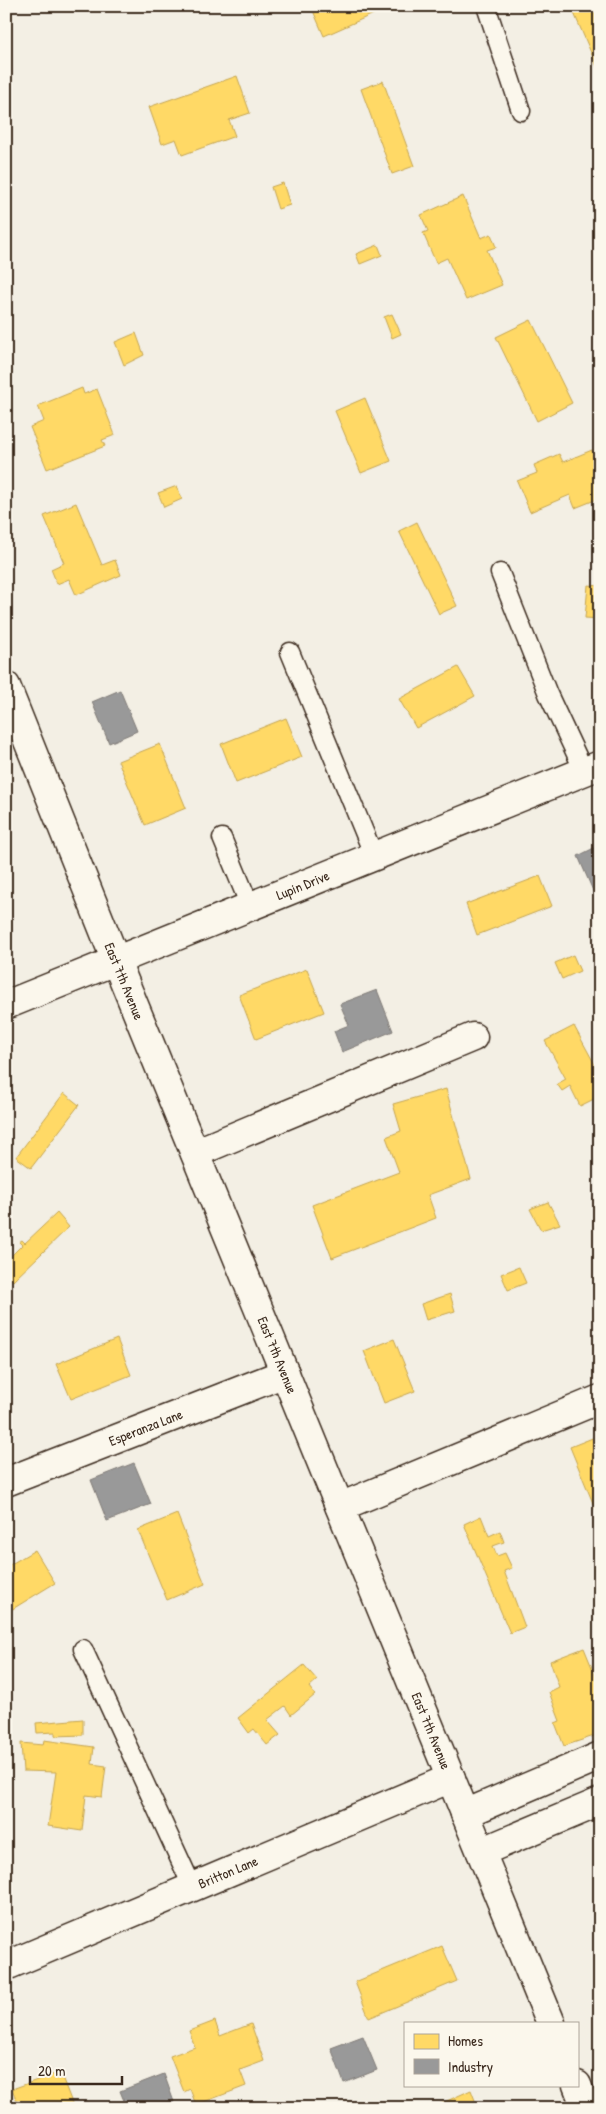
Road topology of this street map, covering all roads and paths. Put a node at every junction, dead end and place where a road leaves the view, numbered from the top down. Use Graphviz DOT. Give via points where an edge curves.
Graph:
graph roads {
  1 [pos="486,6"];
  2 [pos="521,111"];
  3 [pos="500,572"];
  4 [pos="290,652"];
  5 [pos="6,686"];
  6 [pos="592,768"];
  7 [pos="222,838"];
  8 [pos="374,856"];
  9 [pos="250,906"];
  10 [pos="116,961"];
  11 [pos="6,1005"];
  12 [pos="473,1037"];
  13 [pos="195,1153"];
  14 [pos="285,1373"];
  15 [pos="600,1398"];
  16 [pos="6,1482"];
  17 [pos="340,1507"];
  18 [pos="82,1649"];
  19 [pos="600,1756"];
  20 [pos="451,1778"];
  21 [pos="600,1802"];
  22 [pos="465,1814"];
  23 [pos="481,1852"];
  24 [pos="192,1886"];
  25 [pos="6,1966"];
  26 [pos="552,2022"];
  27 [pos="577,2086"];
  28 [pos="586,2108"];
  1 -- 2 [label="lane"];
  3 -- 6 [label="lane" via="548,694"];
  4 -- 8 [label="lane"];
  5 -- 10 [label="street, East 7th Avenue"];
  6 -- 8 [label="street, Lupin Drive"];
  7 -- 9 [label="lane"];
  8 -- 9 [label="street, Lupin Drive"];
  9 -- 10 [label="street, Lupin Drive"];
  10 -- 11 [label="street, Lupin Drive"];
  10 -- 13 [label="street, East 7th Avenue"];
  12 -- 13 [label="street"];
  13 -- 14 [label="street, East 7th Avenue"];
  14 -- 16 [label="street, Esperanza Lane"];
  14 -- 17 [label="street, East 7th Avenue"];
  15 -- 17 [label="street"];
  17 -- 20 [label="street, East 7th Avenue"];
  18 -- 24 [label="lane"];
  19 -- 22 [label="street"];
  20 -- 22 [label="street, East 7th Avenue"];
  20 -- 24 [label="street, Britton Lane"];
  21 -- 23 [label="street"];
  22 -- 23 [label="street, East 7th Avenue"];
  23 -- 26 [label="street, East 7th Avenue"];
  24 -- 25 [label="street, Britton Lane"];
  27 -- 28 [label="street"];
}
